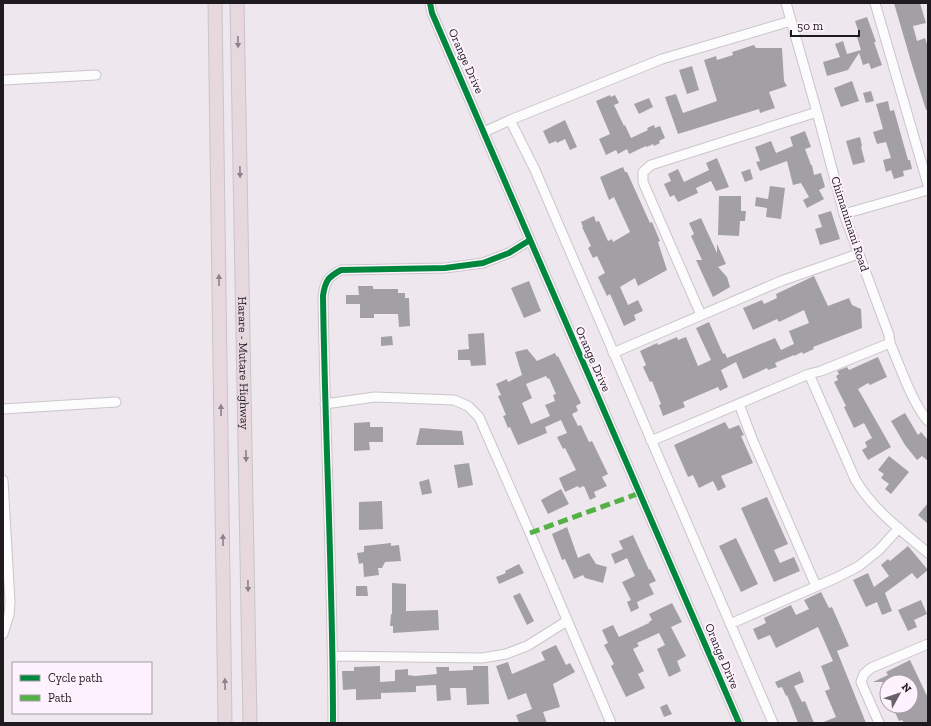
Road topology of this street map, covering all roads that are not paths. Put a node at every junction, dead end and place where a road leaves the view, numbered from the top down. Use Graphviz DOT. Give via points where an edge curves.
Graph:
graph roads {
  1 [pos="215,3"];
  2 [pos="237,3"];
  3 [pos="430,3"];
  4 [pos="786,3"];
  5 [pos="875,3"];
  6 [pos="791,21"];
  7 [pos="96,75"];
  8 [pos="3,80"];
  9 [pos="817,112"];
  10 [pos="510,120"];
  11 [pos="484,132"];
  12 [pos="928,185"];
  13 [pos="928,190"];
  14 [pos="844,214"];
  15 [pos="530,240"];
  16 [pos="858,254"];
  17 [pos="701,315"];
  18 [pos="890,343"];
  19 [pos="613,353"];
  20 [pos="809,374"];
  21 [pos="116,402"];
  22 [pos="325,404"];
  23 [pos="739,404"];
  24 [pos="3,409"];
  25 [pos="928,421"];
  26 [pos="651,441"];
  27 [pos="3,480"];
  28 [pos="899,528"];
  29 [pos="928,553"];
  30 [pos="816,586"];
  31 [pos="567,621"];
  32 [pos="730,624"];
  33 [pos="3,634"];
  34 [pos="928,644"];
  35 [pos="333,656"];
  36 [pos="226,723"];
  37 [pos="250,723"];
  38 [pos="333,723"];
  39 [pos="611,723"];
  40 [pos="739,723"];
  41 [pos="773,723"];
  42 [pos="878,723"];
  36 -- 1 [label="highway, Harare - Mutare Highway, one-way"];
  2 -- 37 [label="highway, Harare - Mutare Highway, one-way"];
  3 -- 11 [label="street, Orange Drive" via="432,13"];
  4 -- 6 [label="street, Chimanimani Road"];
  5 -- 12 [label="street"];
  6 -- 9 [label="street, Chimanimani Road"];
  6 -- 10 [label="street" via="662,58"];
  7 -- 8 [label="street"];
  9 -- 14 [label="street, Chimanimani Road"];
  9 -- 17 [label="street" via="650,165 643,172 643,182"];
  10 -- 11 [label="street"];
  10 -- 19 [label="street" via="535,170"];
  11 -- 15 [label="street, Orange Drive"];
  13 -- 14 [label="street"];
  14 -- 16 [label="street, Chimanimani Road"];
  15 -- 22 [label="street" via="509,253 483,263 445,268 341,270 332,274 325,283 323,296"];
  15 -- 40 [label="street, Orange Drive"];
  16 -- 17 [label="street" via="781,281"];
  16 -- 18 [label="street, Chimanimani Road"];
  17 -- 19 [label="street"];
  18 -- 20 [label="street" via="821,372"];
  18 -- 25 [label="street, Chimanimani Road" via="914,398"];
  19 -- 26 [label="street"];
  20 -- 23 [label="street"];
  20 -- 28 [label="street" via="855,479 863,492"];
  21 -- 24 [label="street"];
  22 -- 31 [label="street" via="375,397 454,400 468,406 479,417"];
  22 -- 35 [label="street"];
  23 -- 26 [label="street"];
  23 -- 30 [label="street"];
  26 -- 32 [label="street"];
  27 -- 33 [label="street" via="10,602"];
  28 -- 29 [label="street"];
  28 -- 30 [label="street" via="860,566"];
  30 -- 32 [label="street"];
  31 -- 35 [label="street" via="527,646 488,657"];
  31 -- 39 [label="street"];
  32 -- 41 [label="street"];
  34 -- 42 [label="street" via="871,668 864,674 861,682"];
  35 -- 38 [label="street"];
}
